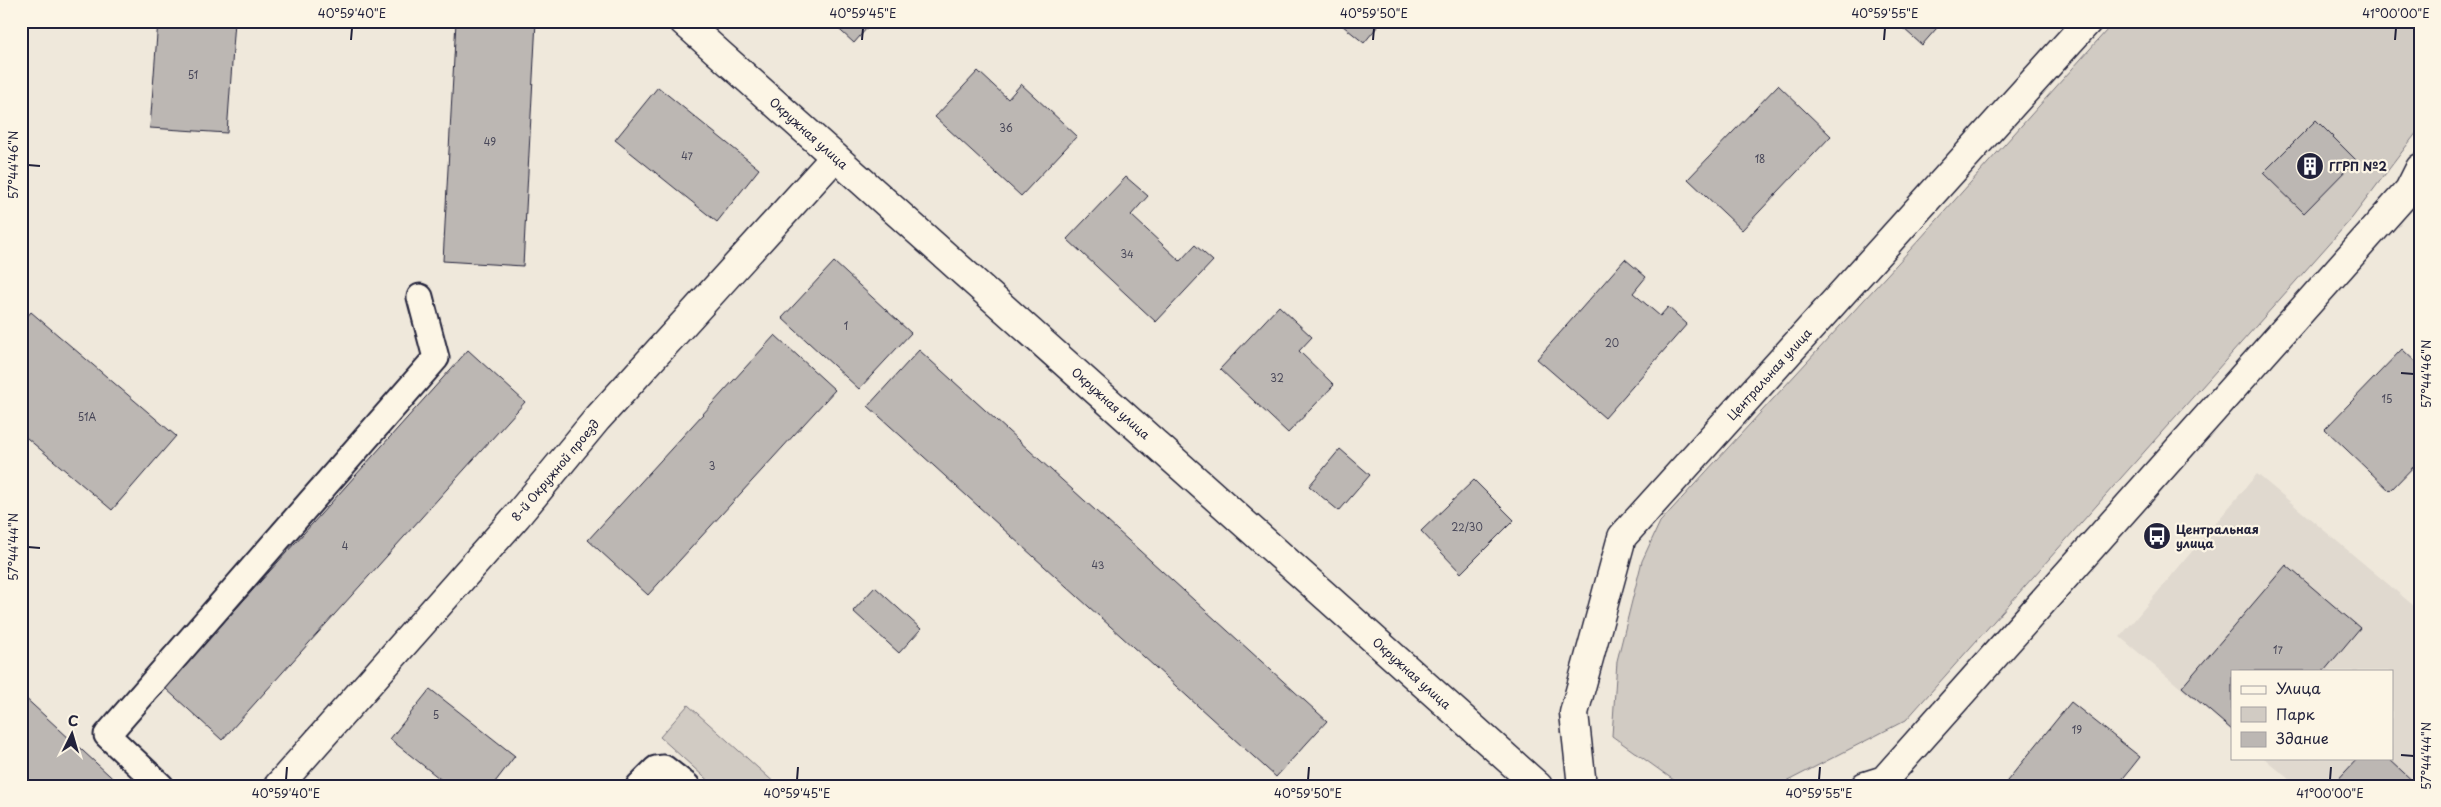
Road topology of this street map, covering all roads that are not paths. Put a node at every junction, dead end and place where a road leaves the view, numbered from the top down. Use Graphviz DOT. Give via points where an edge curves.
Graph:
graph roads {
  1 [pos="683,21"];
  2 [pos="2088,21"];
  3 [pos="836,157"];
  4 [pos="2420,168"];
  5 [pos="420,297"];
  6 [pos="161,786"];
  7 [pos="278,786"];
  8 [pos="639,786"];
  9 [pos="687,786"];
  10 [pos="1538,786"];
  11 [pos="1582,786"];
  12 [pos="1866,786"];
  1 -- 3 [label="street, Окружная улица"];
  2 -- 11 [label="street, Центральная улица" via="1622,537 1574,713"];
  3 -- 7 [label="street, 8-й Окружной проезд" via="597,419 517,516"];
  3 -- 10 [label="street, Окружная улица"];
  4 -- 12 [label="street" via="2409,190 1891,773 1884,780"];
  5 -- 6 [label="lane" via="436,358 107,735"];
  8 -- 9 [label="lane" via="656,769 664,768"];
}
